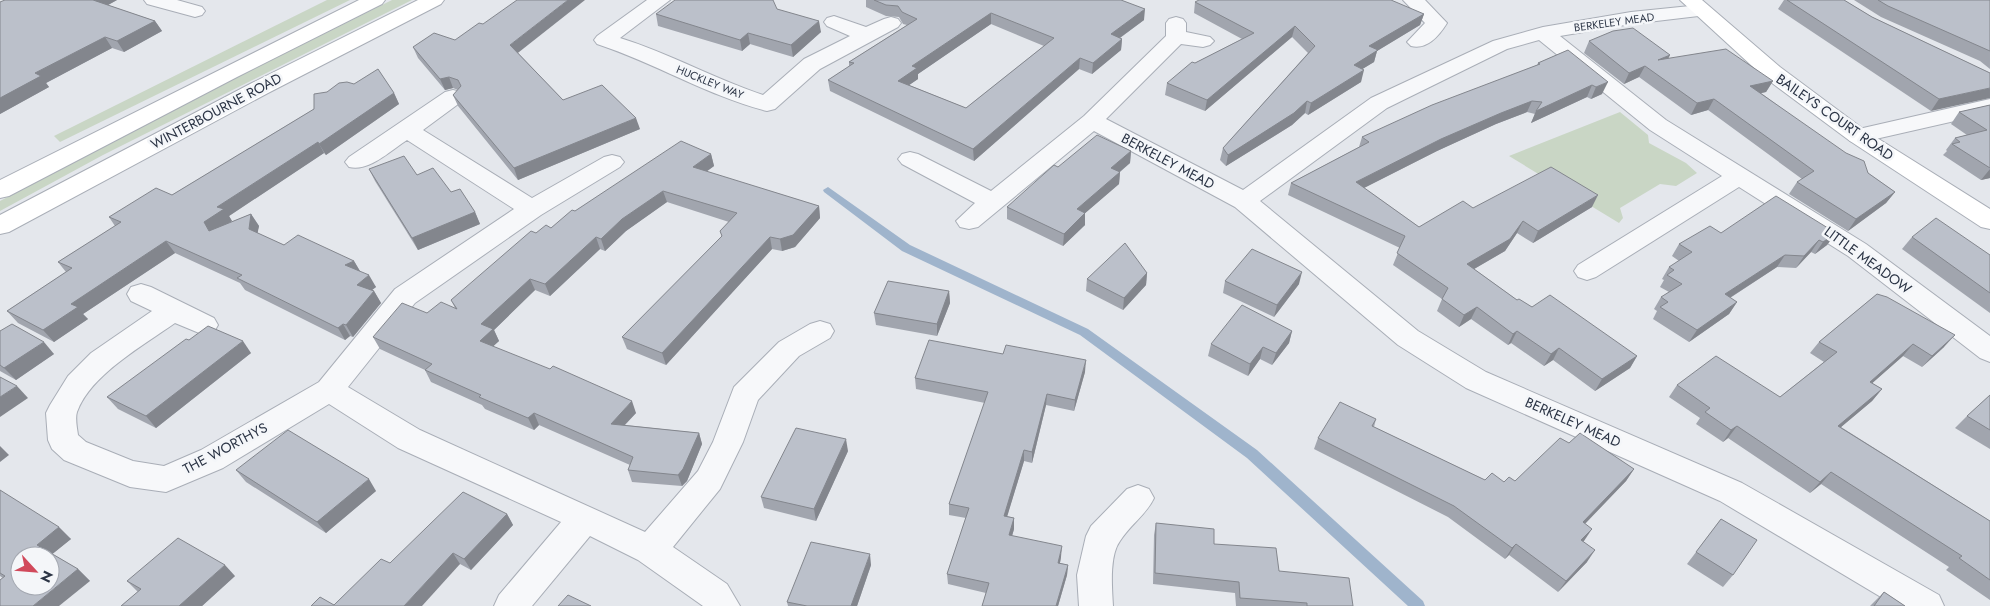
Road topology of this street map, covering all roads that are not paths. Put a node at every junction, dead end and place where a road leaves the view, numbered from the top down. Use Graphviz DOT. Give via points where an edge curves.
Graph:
graph roads {
  1 [pos="154,0"];
  2 [pos="375,0"];
  3 [pos="434,0"];
  4 [pos="660,0"];
  5 [pos="1414,0"];
  6 [pos="1695,6"];
  7 [pos="195,11"];
  8 [pos="834,22"];
  9 [pos="890,23"];
  10 [pos="1543,33"];
  11 [pos="867,35"];
  12 [pos="1203,41"];
  13 [pos="1418,42"];
  14 [pos="454,97"];
  15 [pos="1990,106"];
  16 [pos="1092,121"];
  17 [pos="407,130"];
  18 [pos="1858,136"];
  19 [pos="910,159"];
  20 [pos="357,162"];
  21 [pos="612,162"];
  22 [pos="1741,175"];
  23 [pos="0,190"];
  24 [pos="1244,201"];
  25 [pos="993,202"];
  26 [pos="532,209"];
  27 [pos="969,221"];
  28 [pos="1990,221"];
  29 [pos="0,226"];
  30 [pos="1587,271"];
  31 [pos="141,294"];
  32 [pos="173,310"];
  33 [pos="204,325"];
  34 [pos="820,330"];
  35 [pos="1990,351"];
  36 [pos="329,390"];
  37 [pos="1138,498"];
  38 [pos="585,518"];
  39 [pos="650,550"];
  40 [pos="511,606"];
  41 [pos="723,606"];
  42 [pos="1096,606"];
  43 [pos="1926,606"];
  1 -- 7 [label="street"];
  2 -- 23 [label="main road, WINTERBOURNE ROAD"];
  3 -- 29 [label="main road, WINTERBOURNE ROAD"];
  4 -- 11 [label="street, HUCKLEY WAY" via="604,40 767,104 812,64"];
  5 -- 13 [label="street" via="1437,23"];
  6 -- 10 [label="street, BERKELEY MEAD"];
  6 -- 18 [label="main road, BAILEYS COURT ROAD" via="1772,72"];
  8 -- 11 [label="street"];
  9 -- 11 [label="street, HUCKLEY WAY"];
  10 -- 22 [label="street, LITTLE MEADOW" via="1658,125"];
  10 -- 24 [label="street, BERKELEY MEAD" via="1500,45 1380,103"];
  12 -- 16 [label="street" via="1176,30"];
  14 -- 17 [label="street"];
  15 -- 18 [label="street"];
  16 -- 24 [label="street, BERKELEY MEAD"];
  16 -- 25 [label="street"];
  17 -- 20 [label="street"];
  17 -- 26 [label="street"];
  18 -- 28 [label="main road, BAILEYS COURT ROAD"];
  19 -- 25 [label="street"];
  21 -- 26 [label="street, THE WORTHYS"];
  22 -- 30 [label="street"];
  22 -- 35 [label="street, LITTLE MEADOW" via="1858,250"];
  24 -- 43 [label="street, BERKELEY MEAD" via="1408,338 1476,380 1731,492"];
  25 -- 27 [label="street"];
  26 -- 36 [label="street, THE WORTHYS" via="405,296"];
  31 -- 32 [label="street"];
  32 -- 33 [label="street"];
  32 -- 36 [label="street, THE WORTHYS" via="101,361 78,384 61,413 64,440 75,451 130,474 166,479 212,458"];
  34 -- 39 [label="street" via="789,349 745,395 728,442 709,480"];
  36 -- 38 [label="street" via="409,439"];
  37 -- 42 [label="street" via="1103,536 1094,575"];
  38 -- 39 [label="street"];
  38 -- 40 [label="street"];
  39 -- 41 [label="street" via="714,595"];
}
